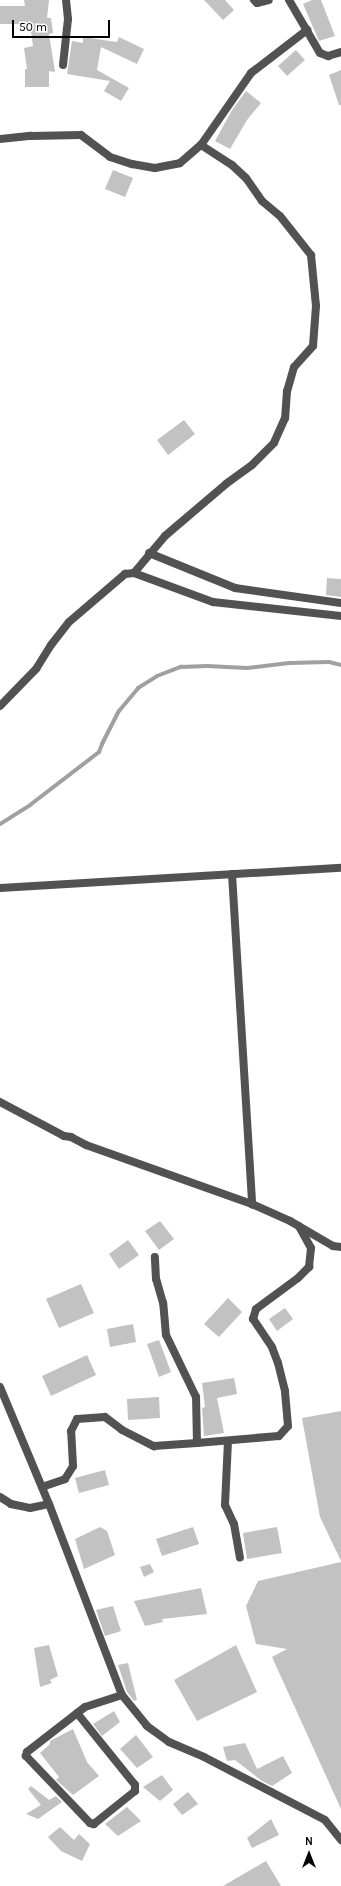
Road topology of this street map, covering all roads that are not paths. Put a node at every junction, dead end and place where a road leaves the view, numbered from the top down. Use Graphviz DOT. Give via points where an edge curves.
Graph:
graph roads {
  1 [pos="66,0"];
  2 [pos="254,0"];
  3 [pos="269,0"];
  4 [pos="289,0"];
  5 [pos="307,30"];
  6 [pos="341,52"];
  7 [pos="63,65"];
  8 [pos="0,139"];
  9 [pos="201,145"];
  10 [pos="149,552"];
  11 [pos="134,573"];
  12 [pos="341,603"];
  13 [pos="341,616"];
  14 [pos="0,706"];
  15 [pos="341,868"];
  16 [pos="232,874"];
  17 [pos="0,888"];
  18 [pos="0,1102"];
  19 [pos="252,1204"];
  20 [pos="298,1225"];
  21 [pos="341,1246"];
  22 [pos="155,1257"];
  23 [pos="0,1387"];
  24 [pos="228,1441"];
  25 [pos="197,1443"];
  26 [pos="42,1487"];
  27 [pos="0,1497"];
  28 [pos="49,1504"];
  29 [pos="240,1557"];
  30 [pos="122,1695"];
  31 [pos="77,1713"];
  32 [pos="341,1840"];
  1 -- 7 [label="street" via="68,19"];
  2 -- 3 [label="street" via="257,3"];
  4 -- 5 [label="street"];
  5 -- 6 [label="street" via="320,53 328,56"];
  5 -- 9 [label="street" via="251,73"];
  8 -- 9 [label="street" via="81,135 110,157 155,168 180,163"];
  9 -- 10 [label="street" via="232,165 246,178 262,201 280,216 312,254 316,306 314,346 294,367 288,391 286,418 274,443 252,465 226,484"];
  10 -- 11 [label="street"];
  10 -- 12 [label="street" via="235,588"];
  11 -- 13 [label="street" via="213,602"];
  11 -- 14 [label="street" via="125,574 69,622 50,645 36,669"];
  15 -- 16 [label="street"];
  16 -- 17 [label="street"];
  16 -- 19 [label="street"];
  18 -- 19 [label="street" via="86,1145"];
  19 -- 20 [label="street"];
  20 -- 21 [label="street" via="333,1246"];
  20 -- 24 [label="street" via="311,1248 309,1267 256,1309 253,1319 272,1347 278,1363 285,1391 288,1426 279,1436"];
  22 -- 25 [label="street" via="156,1279 166,1335 196,1397"];
  23 -- 26 [label="street"];
  24 -- 25 [label="street"];
  24 -- 29 [label="street" via="226,1505 234,1524"];
  25 -- 26 [label="street" via="154,1446 122,1430 105,1417 77,1419 71,1431 73,1466 65,1479"];
  26 -- 28 [label="street"];
  27 -- 28 [label="street" via="11,1504 30,1508"];
  28 -- 30 [label="street"];
  30 -- 31 [label="street"];
  30 -- 32 [label="street" via="147,1726 169,1742 204,1757 325,1820"];
  31 -- 31 [label="street" via="27,1752 26,1756 90,1823 94,1824 135,1791 135,1785"];
}
